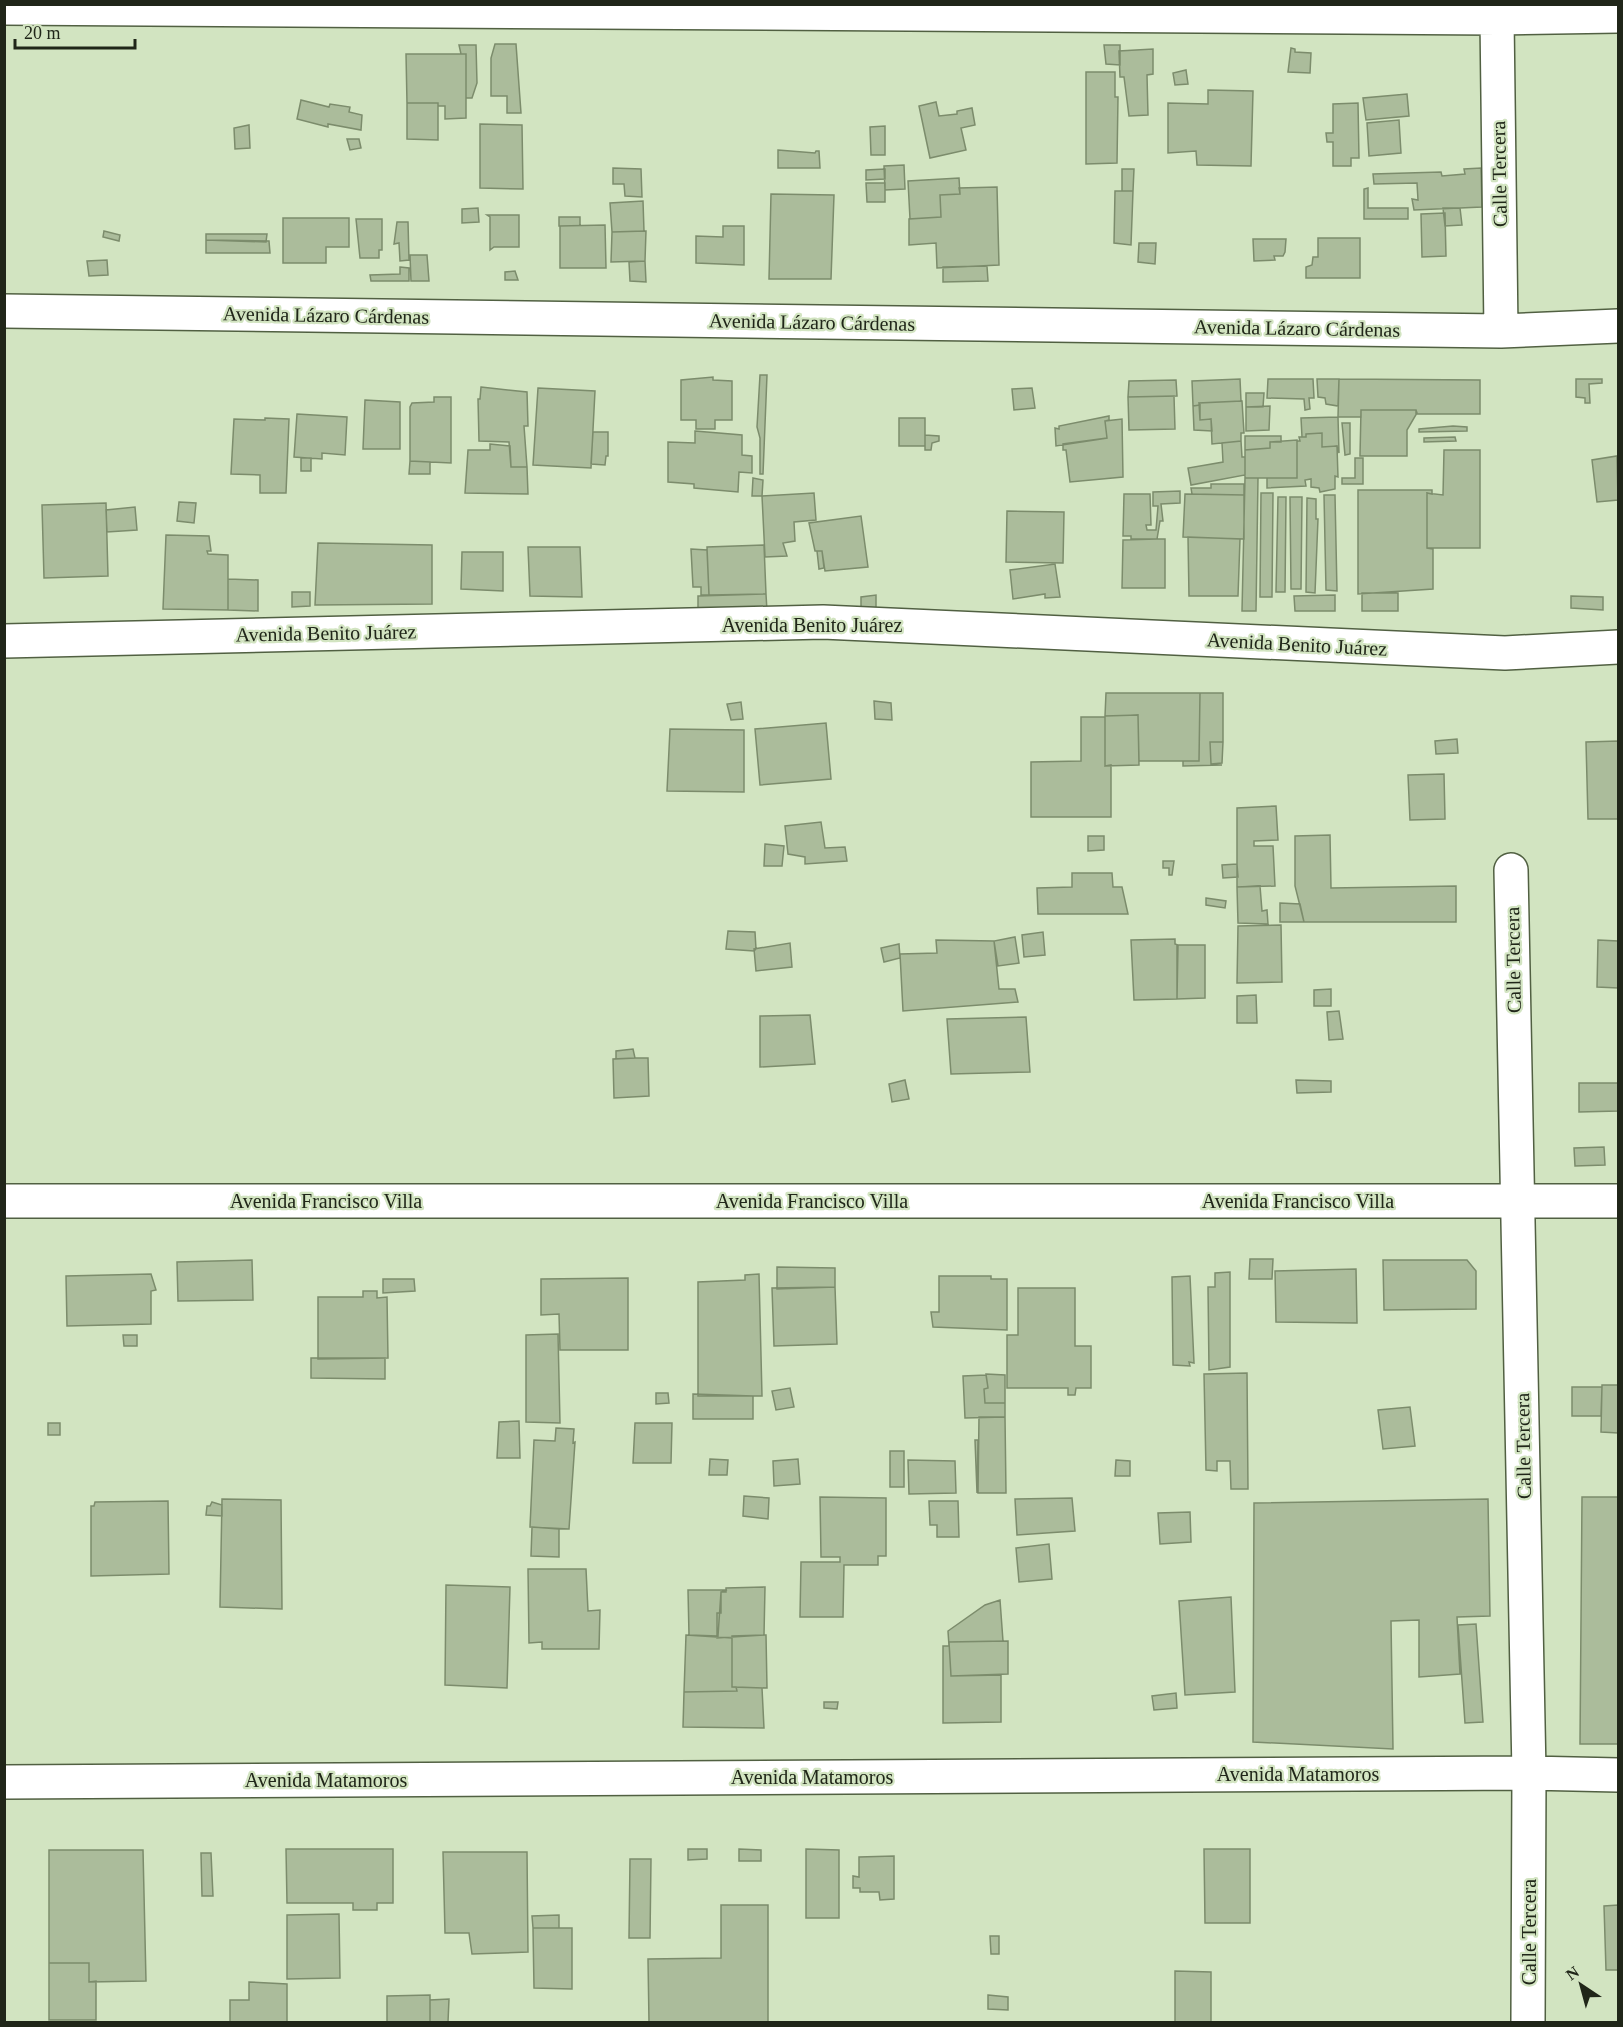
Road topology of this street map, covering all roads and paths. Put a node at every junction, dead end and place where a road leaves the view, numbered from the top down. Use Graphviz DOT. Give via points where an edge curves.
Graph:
graph roads {
  1 [pos="4,8"];
  2 [pos="1618,16"];
  3 [pos="1497,18"];
  4 [pos="4,311"];
  5 [pos="1618,326"];
  6 [pos="1501,331"];
  7 [pos="4,640"];
  8 [pos="1618,647"];
  9 [pos="1511,870"];
  10 [pos="4,1201"];
  11 [pos="1518,1201"];
  12 [pos="1618,1201"];
  13 [pos="1529,1773"];
  14 [pos="1618,1775"];
  15 [pos="4,1782"];
  16 [pos="1528,2022"];
  1 -- 3 [label="street"];
  2 -- 3 [label="street"];
  3 -- 6 [label="street, Calle Tercera"];
  4 -- 6 [label="street, Avenida Lázaro Cárdenas"];
  5 -- 6 [label="street, Avenida Lázaro Cárdenas"];
  7 -- 8 [label="street, Avenida Benito Juárez" via="823,622 1505,653"];
  9 -- 11 [label="street, Calle Tercera"];
  10 -- 11 [label="street, Avenida Francisco Villa"];
  11 -- 12 [label="street, Avenida Francisco Villa"];
  11 -- 13 [label="street, Calle Tercera"];
  13 -- 14 [label="street, Avenida Matamoros"];
  13 -- 15 [label="street, Avenida Matamoros"];
  13 -- 16 [label="street, Calle Tercera"];
}
